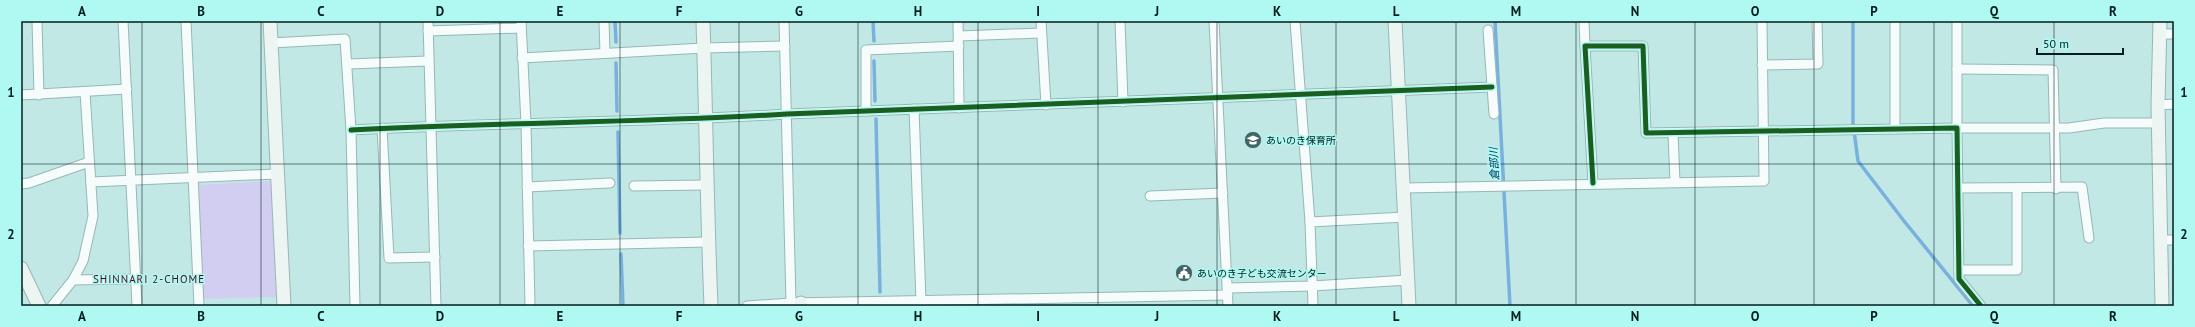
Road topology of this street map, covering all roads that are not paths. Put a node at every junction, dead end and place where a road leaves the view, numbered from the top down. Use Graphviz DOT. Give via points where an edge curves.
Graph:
graph roads {
  1 [pos="37,21"];
  2 [pos="123,21"];
  3 [pos="186,21"];
  4 [pos="270,21"];
  5 [pos="604,21"];
  6 [pos="703,21"];
  7 [pos="784,21"];
  8 [pos="958,21"];
  9 [pos="1041,21"];
  10 [pos="1120,21"];
  11 [pos="1214,21"];
  12 [pos="1295,21"];
  13 [pos="1395,21"];
  14 [pos="1584,21"];
  15 [pos="1762,21"];
  16 [pos="1817,21"];
  17 [pos="1895,21"];
  18 [pos="1957,21"];
  19 [pos="521,24"];
  20 [pos="428,26"];
  21 [pos="2159,28"];
  22 [pos="1488,30"];
  23 [pos="1041,33"];
  24 [pos="2174,34"];
  25 [pos="959,36"];
  26 [pos="271,42"];
  27 [pos="785,46"];
  28 [pos="959,46"];
  29 [pos="1585,46"];
  30 [pos="704,48"];
  31 [pos="605,53"];
  32 [pos="522,58"];
  33 [pos="428,61"];
  34 [pos="348,64"];
  35 [pos="1762,65"];
  36 [pos="1957,69"];
  37 [pos="1492,87"];
  38 [pos="126,89"];
  39 [pos="1398,90"];
  40 [pos="85,92"];
  41 [pos="21,95"];
  42 [pos="38,95"];
  43 [pos="1300,95"];
  44 [pos="1218,99"];
  45 [pos="1124,102"];
  46 [pos="2174,104"];
  47 [pos="1046,105"];
  48 [pos="2158,105"];
  49 [pos="959,108"];
  50 [pos="914,109"];
  51 [pos="866,111"];
  52 [pos="787,114"];
  53 [pos="1494,114"];
  54 [pos="706,119"];
  55 [pos="2159,123"];
  56 [pos="526,124"];
  57 [pos="431,126"];
  58 [pos="382,128"];
  59 [pos="1957,128"];
  60 [pos="2055,128"];
  61 [pos="1895,129"];
  62 [pos="351,130"];
  63 [pos="1764,131"];
  64 [pos="1673,132"];
  65 [pos="89,162"];
  66 [pos="276,174"];
  67 [pos="192,178"];
  68 [pos="131,181"];
  69 [pos="91,182"];
  70 [pos="1674,182"];
  71 [pos="610,183"];
  72 [pos="1593,183"];
  73 [pos="21,184"];
  74 [pos="706,185"];
  75 [pos="634,186"];
  76 [pos="527,187"];
  77 [pos="1404,188"];
  78 [pos="1958,188"];
  79 [pos="2017,188"];
  80 [pos="2056,189"];
  81 [pos="1223,193"];
  82 [pos="1150,196"];
  83 [pos="1405,217"];
  84 [pos="1310,222"];
  85 [pos="2089,238"];
  86 [pos="2168,240"];
  87 [pos="708,242"];
  88 [pos="528,246"];
  89 [pos="435,257"];
  90 [pos="21,268"];
  91 [pos="1959,270"];
  92 [pos="136,279"];
  93 [pos="73,280"];
  94 [pos="1408,280"];
  95 [pos="1312,286"];
  96 [pos="1228,292"];
  97 [pos="921,301"];
  98 [pos="1049,302"];
  99 [pos="1140,302"];
  100 [pos="798,304"];
  101 [pos="39,306"];
  102 [pos="52,306"];
  103 [pos="137,306"];
  104 [pos="199,306"];
  105 [pos="284,306"];
  106 [pos="355,306"];
  107 [pos="436,306"];
  108 [pos="530,306"];
  109 [pos="710,306"];
  110 [pos="747,306"];
  111 [pos="1228,306"];
  112 [pos="1313,306"];
  113 [pos="1409,306"];
  114 [pos="1981,306"];
  115 [pos="2162,306"];
  1 -- 42 [label="street"];
  2 -- 38 [label="street"];
  3 -- 67 [label="street"];
  4 -- 26 [label="street"];
  5 -- 31 [label="street"];
  6 -- 30 [label="street"];
  7 -- 27 [label="street"];
  8 -- 25 [label="street"];
  9 -- 23 [label="street"];
  10 -- 45 [label="street"];
  11 -- 44 [label="street"];
  12 -- 43 [label="street"];
  13 -- 39 [label="street"];
  14 -- 29 [label="street"];
  15 -- 35 [label="street"];
  16 -- 35 [label="street" via="1818,64"];
  17 -- 61 [label="street"];
  18 -- 36 [label="street"];
  19 -- 20 [label="street"];
  19 -- 32 [label="street"];
  20 -- 33 [label="street"];
  21 -- 24 [label="street"];
  21 -- 48 [label="street"];
  22 -- 37 [label="street"];
  23 -- 25 [label="street"];
  23 -- 47 [label="street"];
  25 -- 28 [label="street"];
  26 -- 34 [label="street" via="345,39"];
  26 -- 66 [label="street"];
  27 -- 30 [label="street"];
  27 -- 52 [label="street"];
  28 -- 49 [label="street"];
  28 -- 51 [label="street" via="866,50"];
  29 -- 64 [label="street" via="1643,46 1646,133"];
  29 -- 72 [label="street"];
  30 -- 31 [label="street"];
  30 -- 54 [label="street"];
  31 -- 32 [label="street"];
  32 -- 56 [label="street"];
  33 -- 34 [label="street"];
  33 -- 57 [label="street"];
  34 -- 62 [label="street"];
  35 -- 63 [label="street"];
  36 -- 59 [label="street"];
  36 -- 60 [label="street" via="2053,70"];
  37 -- 39 [label="street"];
  37 -- 53 [label="street"];
  38 -- 40 [label="street"];
  38 -- 68 [label="street"];
  39 -- 43 [label="street"];
  39 -- 77 [label="street"];
  40 -- 42 [label="street"];
  40 -- 65 [label="street"];
  41 -- 42 [label="street"];
  43 -- 44 [label="street"];
  43 -- 84 [label="street"];
  44 -- 45 [label="street"];
  44 -- 81 [label="street"];
  45 -- 47 [label="street"];
  46 -- 48 [label="street"];
  47 -- 49 [label="street"];
  48 -- 55 [label="street"];
  49 -- 50 [label="street"];
  50 -- 51 [label="street"];
  50 -- 97 [label="street"];
  51 -- 52 [label="street"];
  52 -- 54 [label="street"];
  52 -- 100 [label="street"];
  54 -- 56 [label="street"];
  54 -- 74 [label="street"];
  55 -- 60 [label="street" via="2104,123"];
  55 -- 86 [label="street"];
  56 -- 57 [label="street"];
  56 -- 76 [label="street"];
  57 -- 58 [label="street"];
  57 -- 89 [label="street"];
  58 -- 62 [label="street"];
  58 -- 89 [label="street" via="389,258"];
  59 -- 60 [label="street"];
  59 -- 61 [label="street"];
  59 -- 78 [label="street"];
  60 -- 80 [label="street"];
  61 -- 63 [label="street"];
  62 -- 106 [label="street"];
  63 -- 64 [label="street"];
  63 -- 70 [label="street" via="1764,180"];
  64 -- 70 [label="street"];
  65 -- 69 [label="street"];
  65 -- 73 [label="street"];
  66 -- 67 [label="street"];
  66 -- 105 [label="street"];
  67 -- 68 [label="street"];
  67 -- 104 [label="street"];
  68 -- 69 [label="street"];
  68 -- 92 [label="street"];
  69 -- 93 [label="street" via="94,216 82,261"];
  70 -- 72 [label="street"];
  71 -- 76 [label="street"];
  72 -- 77 [label="street"];
  74 -- 75 [label="street"];
  74 -- 87 [label="street"];
  76 -- 88 [label="street"];
  77 -- 83 [label="street"];
  78 -- 79 [label="street"];
  78 -- 91 [label="street"];
  79 -- 80 [label="street"];
  79 -- 91 [label="street" via="2017,270"];
  80 -- 85 [label="street" via="2082,187"];
  81 -- 82 [label="street"];
  81 -- 96 [label="street"];
  83 -- 84 [label="street"];
  83 -- 94 [label="street"];
  84 -- 95 [label="street"];
  86 -- 115 [label="street"];
  87 -- 88 [label="street"];
  87 -- 109 [label="street"];
  88 -- 108 [label="street"];
  89 -- 107 [label="street"];
  90 -- 101 [label="street"];
  91 -- 114 [label="street" via="1959,279"];
  92 -- 93 [label="street"];
  92 -- 103 [label="street"];
  93 -- 102 [label="street"];
  94 -- 95 [label="street"];
  94 -- 113 [label="street"];
  95 -- 96 [label="street"];
  95 -- 112 [label="street"];
  96 -- 99 [label="street"];
  96 -- 111 [label="street"];
  97 -- 98 [label="street"];
  97 -- 100 [label="street"];
  98 -- 99 [label="street"];
  100 -- 110 [label="street"];
}
